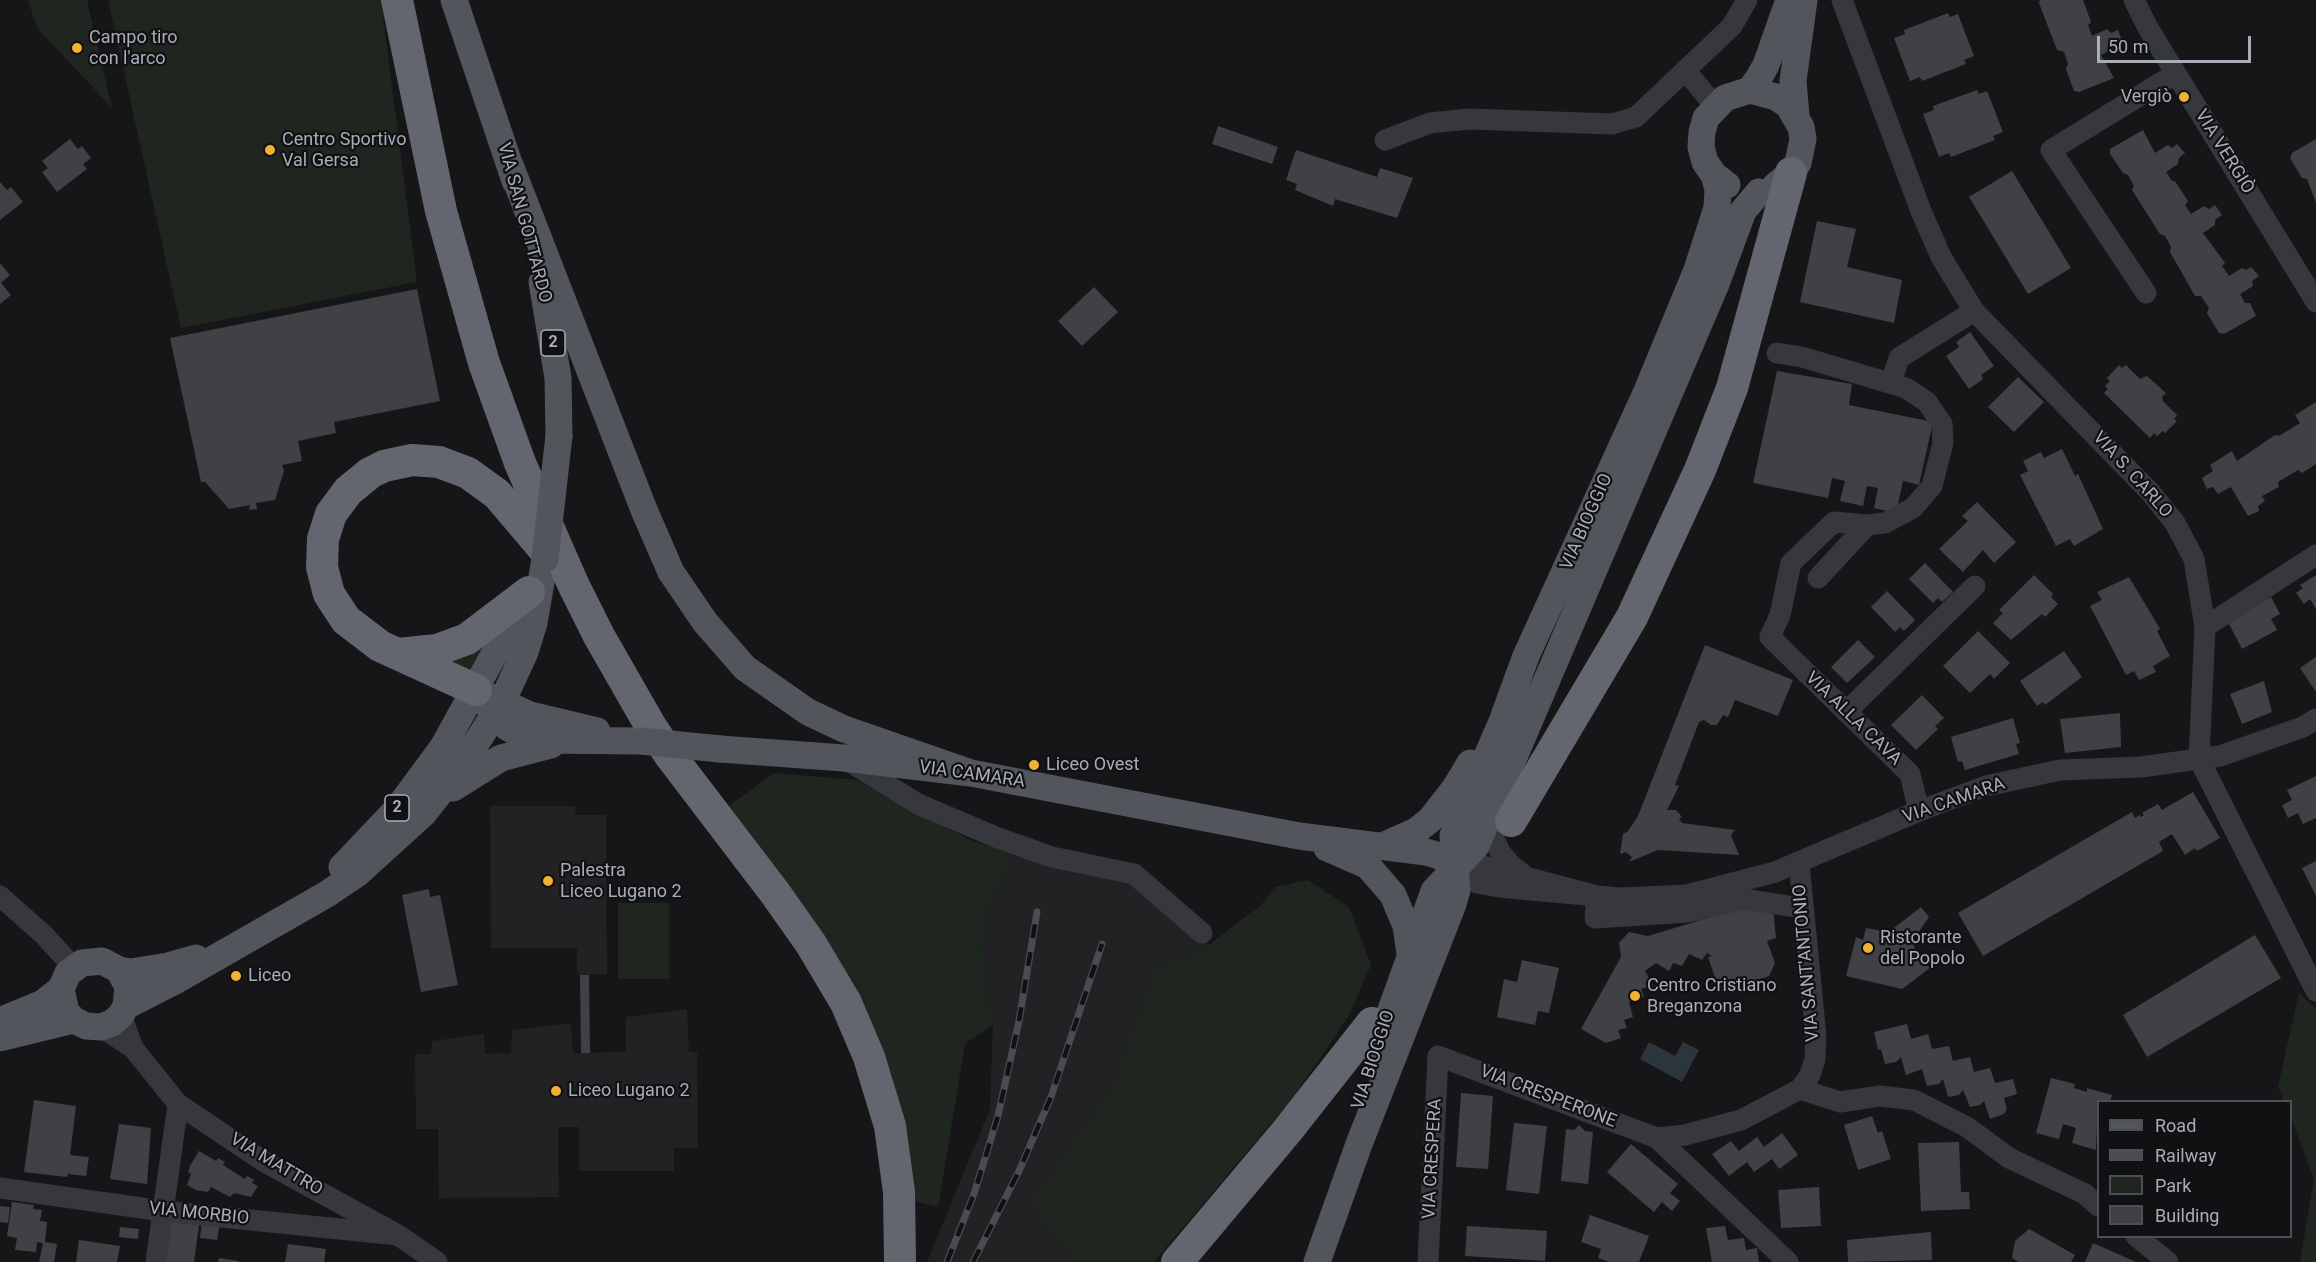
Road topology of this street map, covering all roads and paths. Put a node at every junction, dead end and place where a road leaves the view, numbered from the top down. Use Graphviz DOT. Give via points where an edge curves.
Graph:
graph roads {
  1 [pos="397,0"];
  2 [pos="454,0"];
  3 [pos="1747,0"];
  4 [pos="1789,0"];
  5 [pos="1804,0"];
  6 [pos="1842,0"];
  7 [pos="2134,0"];
  8 [pos="1685,70"];
  9 [pos="2175,74"];
  10 [pos="1750,90"];
  11 [pos="1715,106"];
  12 [pos="1796,116"];
  13 [pos="1385,140"];
  14 [pos="510,165"];
  15 [pos="1791,173"];
  16 [pos="1714,175"];
  17 [pos="1759,192"];
  18 [pos="2146,293"];
  19 [pos="2316,302"];
  20 [pos="1974,311"];
  21 [pos="1777,353"];
  22 [pos="1891,383"];
  23 [pos="1867,525"];
  24 [pos="2316,555"];
  25 [pos="545,560"];
  26 [pos="1818,578"];
  27 [pos="573,584"];
  28 [pos="1975,586"];
  29 [pos="529,592"];
  30 [pos="2205,627"];
  31 [pos="396,654"];
  32 [pos="1526,656"];
  33 [pos="491,703"];
  34 [pos="1846,712"];
  35 [pos="2316,719"];
  36 [pos="567,741"];
  37 [pos="641,741"];
  38 [pos="844,758"];
  39 [pos="2199,759"];
  40 [pos="971,773"];
  41 [pos="1919,811"];
  42 [pos="424,813"];
  43 [pos="1500,818"];
  44 [pos="1299,836"];
  45 [pos="1382,846"];
  46 [pos="1799,863"];
  47 [pos="1456,868"];
  48 [pos="1526,877"];
  49 [pos="0,896"];
  50 [pos="1597,896"];
  51 [pos="1801,908"];
  52 [pos="298,910"];
  53 [pos="1202,933"];
  54 [pos="226,950"];
  55 [pos="1410,955"];
  56 [pos="119,970"];
  57 [pos="68,978"];
  58 [pos="2316,991"];
  59 [pos="116,1016"];
  60 [pos="74,1020"];
  61 [pos="0,1021"];
  62 [pos="1372,1023"];
  63 [pos="0,1038"];
  64 [pos="1438,1056"];
  65 [pos="1800,1089"];
  66 [pos="178,1104"];
  67 [pos="1657,1137"];
  68 [pos="0,1188"];
  69 [pos="2097,1205"];
  70 [pos="163,1211"];
  71 [pos="398,1235"];
  72 [pos="2138,1238"];
  73 [pos="156,1262"];
  74 [pos="437,1262"];
  75 [pos="900,1262"];
  76 [pos="1177,1262"];
  77 [pos="1312,1262"];
  78 [pos="1317,1262"];
  79 [pos="1428,1262"];
  80 [pos="1788,1262"];
  81 [pos="2168,1262"];
  1 -- 27 [label="highway" via="441,211 484,363 520,463"];
  2 -- 14 [label="main road, VIA SAN GOTTARDO / 2"];
  3 -- 8 [label="street" via="1731,26"];
  4 -- 10 [label="main road" via="1766,65"];
  5 -- 12 [label="main road" via="1793,81"];
  6 -- 20 [label="street, VIA S. CARLO" via="1921,211 1941,257"];
  7 -- 9 [label="street, VIA VERGIÒ"];
  8 -- 11 [label="street"];
  8 -- 13 [label="street" via="1636,117 1612,124 1469,119 1430,123"];
  9 -- 18 [label="street" via="2051,150"];
  9 -- 19 [label="street, VIA VERGIÒ"];
  10 -- 11 [label="main road" via="1737,92"];
  10 -- 12 [label="main road" via="1776,96"];
  11 -- 16 [label="main road, VIA BIOGGIO" via="1704,125 1701,147"];
  12 -- 15 [label="main road" via="1803,139 1802,151"];
  14 -- 25 [label="main road, VIA SAN GOTTARDO / 2, bridge" via="533,244 558,378 559,436"];
  14 -- 40 [label="main road" via="644,510 671,572 705,622 745,668 808,712 844,729"];
  15 -- 17 [label="main road, VIA BIOGGIO" via="1777,185"];
  15 -- 43 [label="highway" via="1732,388 1700,471 1632,616"];
  16 -- 17 [label="main road" via="1742,191"];
  16 -- 32 [label="main road, VIA BIOGGIO" via="1717,208 1697,270 1647,391"];
  17 -- 43 [label="main road, VIA BIOGGIO" via="1743,211"];
  20 -- 22 [label="street" via="1899,358"];
  20 -- 30 [label="street, VIA S. CARLO" via="2115,453 2175,523 2194,560"];
  21 -- 22 [label="street"];
  22 -- 23 [label="street" via="1906,387 1927,402 1942,424 1943,443 1932,486 1913,508 1885,523"];
  23 -- 26 [label="street"];
  23 -- 34 [label="street, VIA ALLA CAVA" via="1834,522 1791,563 1780,615 1770,637"];
  24 -- 30 [label="street"];
  25 -- 29 [label="main road, VIA SAN GOTTARDO / 2"];
  25 -- 33 [label="main road, VIA SAN GOTTARDO / 2" via="525,652"];
  27 -- 31 [label="highway" via="497,494 468,473 426,460 384,466 358,481 338,503 326,527 322,567 329,594 346,620"];
  27 -- 75 [label="highway" via="669,754 775,892 846,1003 869,1057 890,1126 901,1228"];
  28 -- 34 [label="street"];
  29 -- 31 [label="highway" via="479,632 455,645"];
  29 -- 33 [label="main road, VIA SAN GOTTARDO / 2"];
  30 -- 39 [label="street, VIA S. CARLO"];
  31 -- 33 [label="highway"];
  32 -- 45 [label="main road" via="1484,738 1441,807 1416,831"];
  32 -- 47 [label="main road, VIA BIOGGIO" via="1453,835"];
  33 -- 36 [label="main road, VIA CAMARA" via="519,734"];
  33 -- 37 [label="main road, VIA CAMARA"];
  33 -- 42 [label="main road, VIA SAN GOTTARDO / 2" via="465,761"];
  33 -- 52 [label="main road, VIA SAN GOTTARDO / 2" via="443,747 398,808"];
  34 -- 41 [label="street, VIA ALLA CAVA" via="1910,774"];
  35 -- 39 [label="street, VIA CAMARA" via="2264,742"];
  36 -- 37 [label="main road, VIA CAMARA"];
  36 -- 42 [label="main road" via="501,758 457,785"];
  37 -- 38 [label="main road, VIA CAMARA, bridge"];
  38 -- 40 [label="main road, VIA CAMARA"];
  38 -- 53 [label="street" via="918,804 998,838 1052,856 1134,874"];
  39 -- 41 [label="street, VIA CAMARA" via="2141,767 2060,770 1986,786"];
  39 -- 58 [label="street, VIA S. CARLO"];
  40 -- 44 [label="main road, VIA CAMARA"];
  41 -- 46 [label="street, VIA CAMARA"];
  42 -- 52 [label="main road, VIA SAN GOTTARDO / 2" via="358,873"];
  43 -- 47 [label="main road, VIA BIOGGIO"];
  43 -- 48 [label="street" via="1492,834 1500,852"];
  44 -- 45 [label="main road, VIA CAMARA"];
  44 -- 47 [label="main road, VIA CAMARA" via="1430,871"];
  44 -- 55 [label="main road" via="1368,866 1393,895 1402,914"];
  45 -- 47 [label="main road, VIA CAMARA" via="1440,856"];
  46 -- 50 [label="street, VIA CAMARA" via="1687,895"];
  46 -- 51 [label="street, VIA SANT'ANTONIO"];
  47 -- 48 [label="street, VIA CAMARA" via="1475,864"];
  47 -- 50 [label="street, VIA CAMARA" via="1477,883"];
  47 -- 55 [label="main road, VIA BIOGGIO" via="1434,891"];
  47 -- 78 [label="main road, VIA BIOGGIO" via="1453,904"];
  48 -- 50 [label="street, VIA CAMARA"];
  49 -- 57 [label="street" via="45,935"];
  50 -- 51 [label="street" via="1596,918 1689,912 1744,899"];
  51 -- 65 [label="street, VIA SANT'ANTONIO" via="1816,1036 1815,1059"];
  52 -- 54 [label="main road, VIA SAN GOTTARDO / 2"];
  54 -- 56 [label="main road, VIA SAN GOTTARDO / 2" via="155,969"];
  54 -- 59 [label="main road, VIA SAN GOTTARDO / 2"];
  55 -- 77 [label="main road, VIA BIOGGIO" via="1352,1126"];
  56 -- 57 [label="main road" via="102,961 82,963"];
  56 -- 59 [label="main road" via="128,987"];
  57 -- 60 [label="main road" via="66,1012"];
  57 -- 61 [label="main road" via="43,1003"];
  59 -- 60 [label="main road" via="86,1026"];
  59 -- 66 [label="street, VIA MATTRO" via="133,1048"];
  60 -- 63 [label="main road"];
  62 -- 76 [label="highway"];
  64 -- 67 [label="street, VIA CRESPERONE"];
  64 -- 79 [label="street, VIA CRESPERA"];
  65 -- 67 [label="street, VIA CRESPERONE" via="1741,1120 1703,1131"];
  65 -- 69 [label="street" via="1840,1102 1880,1096 1914,1100 1967,1127 2009,1158 2085,1194"];
  66 -- 70 [label="street"];
  66 -- 71 [label="street, VIA MATTRO" via="263,1161"];
  67 -- 80 [label="street, VIA CRESPERONE"];
  68 -- 70 [label="street, VIA MORBIO"];
  70 -- 71 [label="street, VIA MORBIO"];
  70 -- 73 [label="street"];
  71 -- 74 [label="street, VIA MATTRO"];
  72 -- 81 [label="street"];
}
